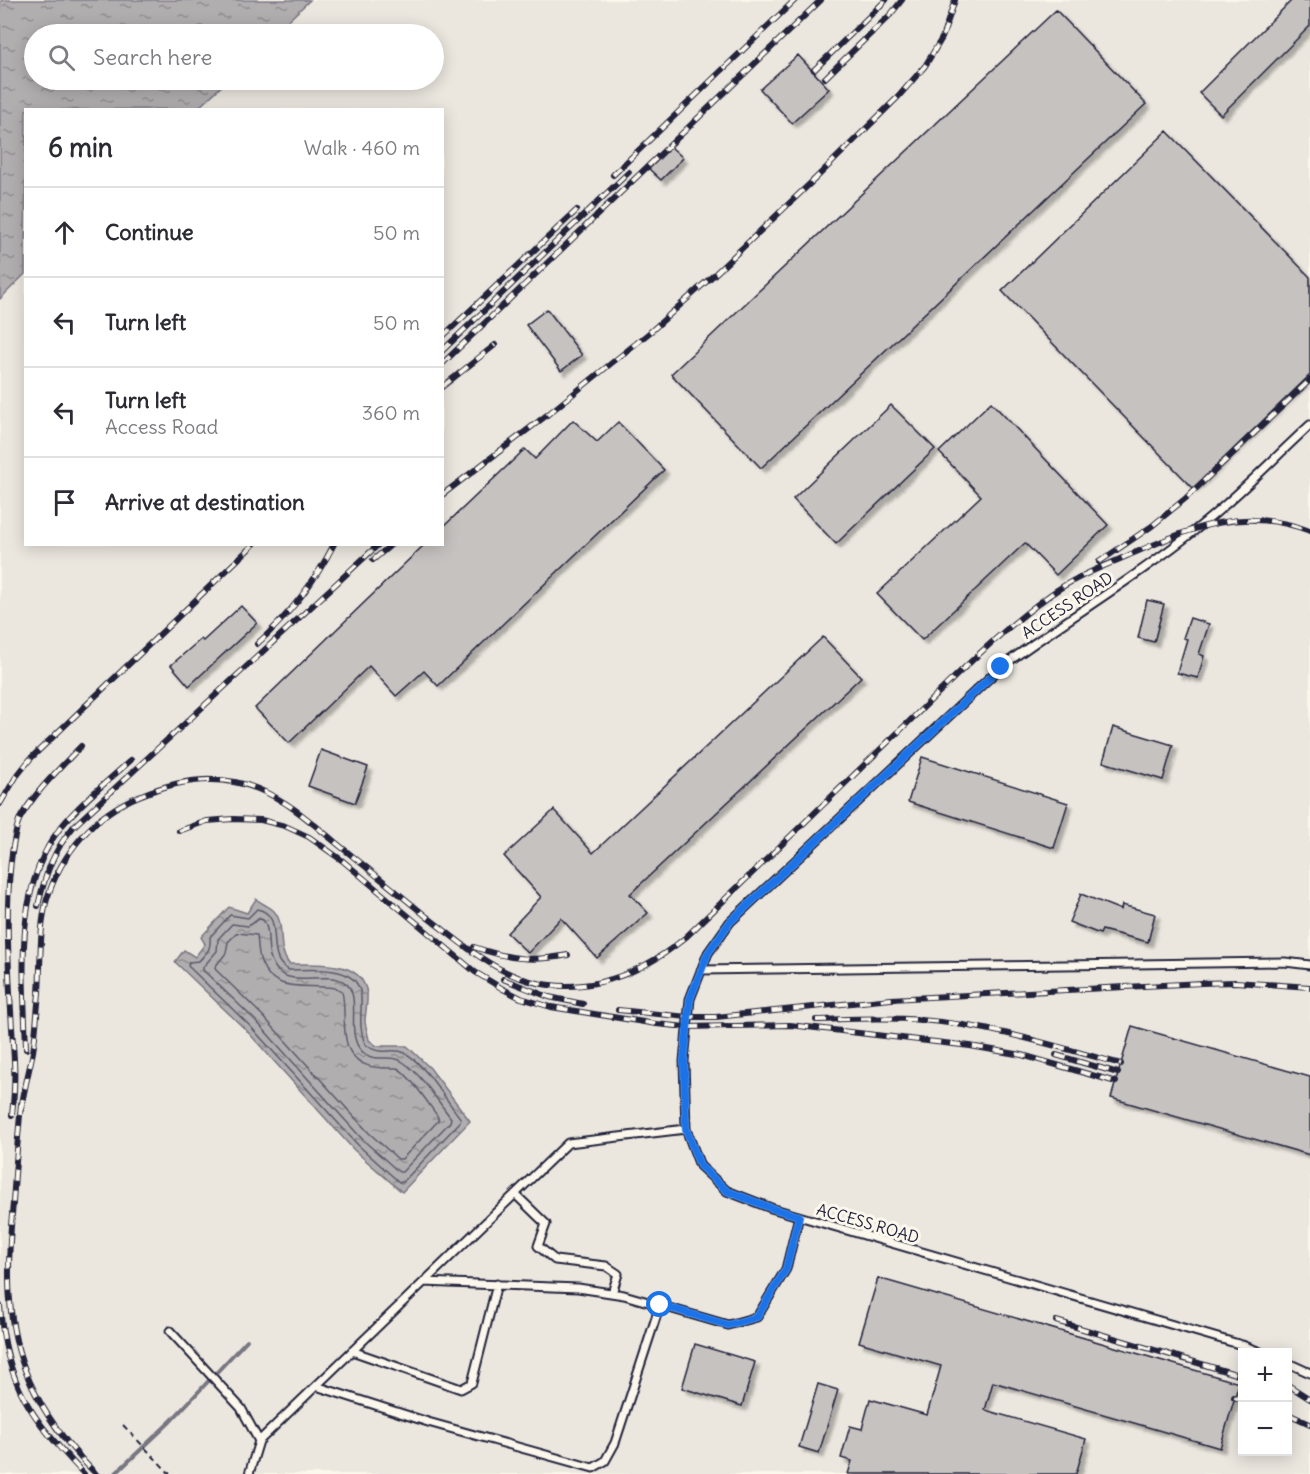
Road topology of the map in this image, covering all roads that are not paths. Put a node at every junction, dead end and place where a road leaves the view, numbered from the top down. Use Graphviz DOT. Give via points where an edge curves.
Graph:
graph roads {
  1 [pos="1310,425"];
  2 [pos="1310,965"];
  3 [pos="701,970"];
  4 [pos="686,1129"];
  5 [pos="515,1194"];
  6 [pos="799,1216"];
  7 [pos="424,1282"];
  8 [pos="498,1284"];
  9 [pos="612,1293"];
  10 [pos="660,1305"];
  11 [pos="170,1331"];
  12 [pos="1249,1348"];
  13 [pos="352,1351"];
  14 [pos="1292,1366"];
  15 [pos="1310,1373"];
  16 [pos="316,1386"];
  17 [pos="259,1441"];
  18 [pos="249,1474"];
  1 -- 3 [label="lane, ACCESS ROAD" via="1200,526 1001,667 730,922"];
  2 -- 3 [label="lane" via="1285,962"];
  3 -- 4 [label="lane, ACCESS ROAD" via="690,999 686,1027"];
  4 -- 5 [label="lane" via="568,1143"];
  4 -- 6 [label="lane, ACCESS ROAD" via="700,1166 727,1191"];
  5 -- 7 [label="lane"];
  5 -- 9 [label="lane" via="546,1224 538,1246 555,1260 606,1266 618,1274"];
  6 -- 10 [label="lane" via="786,1269 757,1317 728,1325"];
  6 -- 12 [label="lane, ACCESS ROAD"];
  7 -- 8 [label="lane"];
  7 -- 13 [label="lane"];
  8 -- 9 [label="lane"];
  8 -- 13 [label="lane" via="472,1383 461,1389"];
  9 -- 10 [label="lane"];
  10 -- 16 [label="lane" via="615,1443 605,1461 593,1468"];
  11 -- 17 [label="lane" via="241,1408"];
  13 -- 16 [label="lane"];
  14 -- 15 [label="lane"];
  16 -- 17 [label="lane"];
  17 -- 18 [label="lane"];
}
